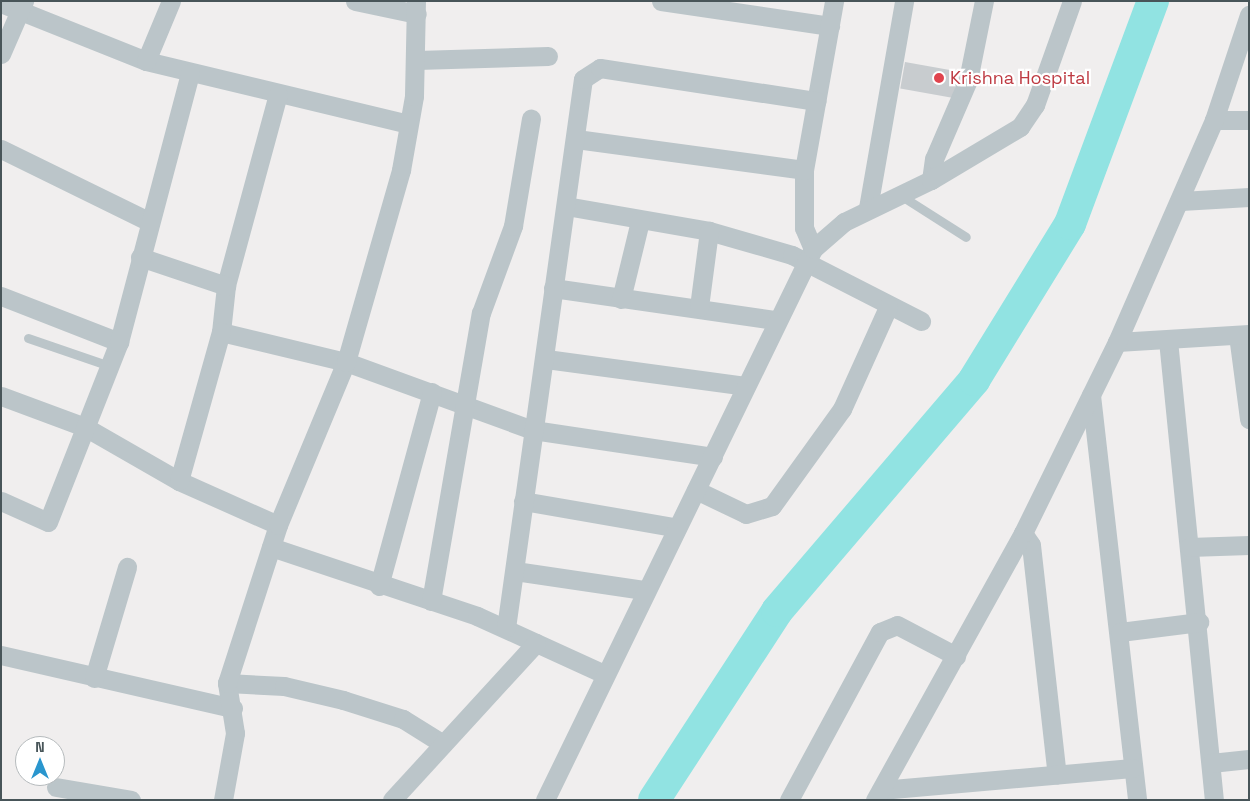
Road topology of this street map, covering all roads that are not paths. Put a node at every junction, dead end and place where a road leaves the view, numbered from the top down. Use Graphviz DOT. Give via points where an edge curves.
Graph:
graph roads {
  1 [pos="171,1"];
  2 [pos="354,1"];
  3 [pos="660,1"];
  4 [pos="834,1"];
  5 [pos="904,1"];
  6 [pos="984,1"];
  7 [pos="1072,1"];
  8 [pos="1,3"];
  9 [pos="699,4"];
  10 [pos="21,6"];
  11 [pos="417,8"];
  12 [pos="1249,15"];
  13 [pos="830,26"];
  14 [pos="1244,43"];
  15 [pos="1,54"];
  16 [pos="548,56"];
  17 [pos="417,60"];
  18 [pos="146,62"];
  19 [pos="190,73"];
  20 [pos="278,94"];
  21 [pos="816,101"];
  22 [pos="532,119"];
  23 [pos="1214,120"];
  24 [pos="1249,120"];
  25 [pos="408,124"];
  26 [pos="576,139"];
  27 [pos="1,149"];
  28 [pos="804,170"];
  29 [pos="931,180"];
  30 [pos="897,193"];
  31 [pos="1249,198"];
  32 [pos="1181,201"];
  33 [pos="566,206"];
  34 [pos="868,208"];
  35 [pos="148,221"];
  36 [pos="640,221"];
  37 [pos="710,231"];
  38 [pos="966,237"];
  39 [pos="810,255"];
  40 [pos="140,257"];
  41 [pos="226,286"];
  42 [pos="553,288"];
  43 [pos="1,296"];
  44 [pos="621,299"];
  45 [pos="699,307"];
  46 [pos="888,307"];
  47 [pos="776,320"];
  48 [pos="921,321"];
  49 [pos="221,332"];
  50 [pos="1243,335"];
  51 [pos="28,338"];
  52 [pos="1168,340"];
  53 [pos="119,342"];
  54 [pos="1117,342"];
  55 [pos="546,359"];
  56 [pos="346,362"];
  57 [pos="110,366"];
  58 [pos="745,386"];
  59 [pos="432,392"];
  60 [pos="1091,395"];
  61 [pos="1,396"];
  62 [pos="1247,396"];
  63 [pos="463,402"];
  64 [pos="1249,419"];
  65 [pos="85,427"];
  66 [pos="534,430"];
  67 [pos="712,457"];
  68 [pos="179,482"];
  69 [pos="696,490"];
  70 [pos="523,501"];
  71 [pos="1,502"];
  72 [pos="278,525"];
  73 [pos="674,527"];
  74 [pos="1024,533"];
  75 [pos="1249,545"];
  76 [pos="271,548"];
  77 [pos="1189,548"];
  78 [pos="127,567"];
  79 [pos="514,571"];
  80 [pos="379,586"];
  81 [pos="644,590"];
  82 [pos="431,601"];
  83 [pos="1199,622"];
  84 [pos="506,628"];
  85 [pos="1120,632"];
  86 [pos="536,643"];
  87 [pos="1,655"];
  88 [pos="956,656"];
  89 [pos="604,674"];
  90 [pos="94,678"];
  91 [pos="227,683"];
  92 [pos="233,708"];
  93 [pos="443,744"];
  94 [pos="1249,759"];
  95 [pos="1212,763"];
  96 [pos="1132,768"];
  97 [pos="1057,775"];
  98 [pos="56,787"];
  99 [pos="878,795"];
  100 [pos="132,800"];
  101 [pos="223,800"];
  102 [pos="392,800"];
  103 [pos="546,800"];
  104 [pos="789,800"];
  105 [pos="1137,800"];
  106 [pos="1214,800"];
  1 -- 18 [label="street"];
  2 -- 11 [label="street"];
  3 -- 9 [label="street"];
  4 -- 13 [label="street"];
  5 -- 34 [label="street"];
  6 -- 29 [label="street" via="968,80 934,159"];
  7 -- 29 [label="street" via="1035,105 1020,126"];
  8 -- 10 [label="street"];
  9 -- 13 [label="street"];
  10 -- 15 [label="street"];
  10 -- 18 [label="street"];
  11 -- 17 [label="street"];
  12 -- 14 [label="street"];
  13 -- 21 [label="street"];
  14 -- 23 [label="street"];
  16 -- 17 [label="street"];
  17 -- 25 [label="street"];
  18 -- 19 [label="street"];
  19 -- 20 [label="street"];
  19 -- 35 [label="street"];
  20 -- 25 [label="street"];
  20 -- 41 [label="street"];
  21 -- 26 [label="street" via="600,68 583,79"];
  21 -- 28 [label="street"];
  22 -- 63 [label="street" via="513,226 481,313"];
  23 -- 24 [label="street"];
  23 -- 32 [label="street"];
  25 -- 56 [label="street" via="401,170"];
  26 -- 28 [label="street"];
  26 -- 33 [label="street"];
  27 -- 35 [label="street"];
  28 -- 39 [label="street" via="804,228"];
  29 -- 30 [label="street"];
  30 -- 34 [label="street"];
  30 -- 38 [label="lane"];
  31 -- 32 [label="street"];
  32 -- 54 [label="street"];
  33 -- 36 [label="street"];
  33 -- 42 [label="street"];
  34 -- 39 [label="street" via="844,222"];
  35 -- 40 [label="street"];
  36 -- 37 [label="street"];
  36 -- 44 [label="street"];
  37 -- 39 [label="street"];
  37 -- 45 [label="street"];
  39 -- 46 [label="street"];
  39 -- 47 [label="street"];
  40 -- 41 [label="street"];
  40 -- 53 [label="street"];
  41 -- 49 [label="street"];
  42 -- 44 [label="street"];
  42 -- 55 [label="street"];
  43 -- 53 [label="street"];
  44 -- 45 [label="street"];
  45 -- 47 [label="street"];
  46 -- 48 [label="street"];
  46 -- 69 [label="street" via="842,409 772,506 746,514"];
  47 -- 58 [label="street"];
  49 -- 56 [label="street"];
  49 -- 68 [label="street"];
  50 -- 52 [label="street"];
  50 -- 62 [label="street"];
  51 -- 57 [label="lane"];
  52 -- 54 [label="street"];
  52 -- 77 [label="street"];
  53 -- 57 [label="street"];
  54 -- 60 [label="street"];
  55 -- 58 [label="street"];
  55 -- 66 [label="street"];
  56 -- 59 [label="street"];
  56 -- 72 [label="street"];
  57 -- 65 [label="street"];
  58 -- 67 [label="street"];
  59 -- 63 [label="street"];
  59 -- 80 [label="street"];
  60 -- 74 [label="street"];
  60 -- 85 [label="street"];
  61 -- 65 [label="street"];
  62 -- 64 [label="street"];
  63 -- 66 [label="street"];
  63 -- 82 [label="street"];
  65 -- 68 [label="street"];
  65 -- 71 [label="street" via="48,522"];
  66 -- 67 [label="street"];
  66 -- 70 [label="street"];
  67 -- 69 [label="street"];
  68 -- 72 [label="street"];
  69 -- 73 [label="street"];
  70 -- 73 [label="street"];
  70 -- 79 [label="street"];
  72 -- 76 [label="street"];
  73 -- 81 [label="street"];
  74 -- 88 [label="street"];
  74 -- 97 [label="street" via="1031,545"];
  75 -- 77 [label="street"];
  76 -- 80 [label="street"];
  76 -- 91 [label="street"];
  77 -- 83 [label="street"];
  78 -- 90 [label="street"];
  79 -- 81 [label="street"];
  79 -- 84 [label="street"];
  80 -- 82 [label="street"];
  81 -- 89 [label="street"];
  82 -- 84 [label="street"];
  83 -- 85 [label="street"];
  83 -- 95 [label="street"];
  84 -- 86 [label="street"];
  85 -- 96 [label="street"];
  86 -- 89 [label="street"];
  86 -- 93 [label="street"];
  87 -- 90 [label="street"];
  88 -- 99 [label="street"];
  88 -- 104 [label="street" via="897,625 880,632"];
  89 -- 103 [label="street"];
  90 -- 92 [label="street"];
  91 -- 92 [label="street"];
  91 -- 93 [label="street" via="284,686 344,700 403,720"];
  92 -- 101 [label="street" via="235,733"];
  93 -- 102 [label="street"];
  94 -- 95 [label="street"];
  95 -- 106 [label="street"];
  96 -- 97 [label="street"];
  96 -- 105 [label="street"];
  97 -- 99 [label="street"];
  98 -- 100 [label="street"];
}
